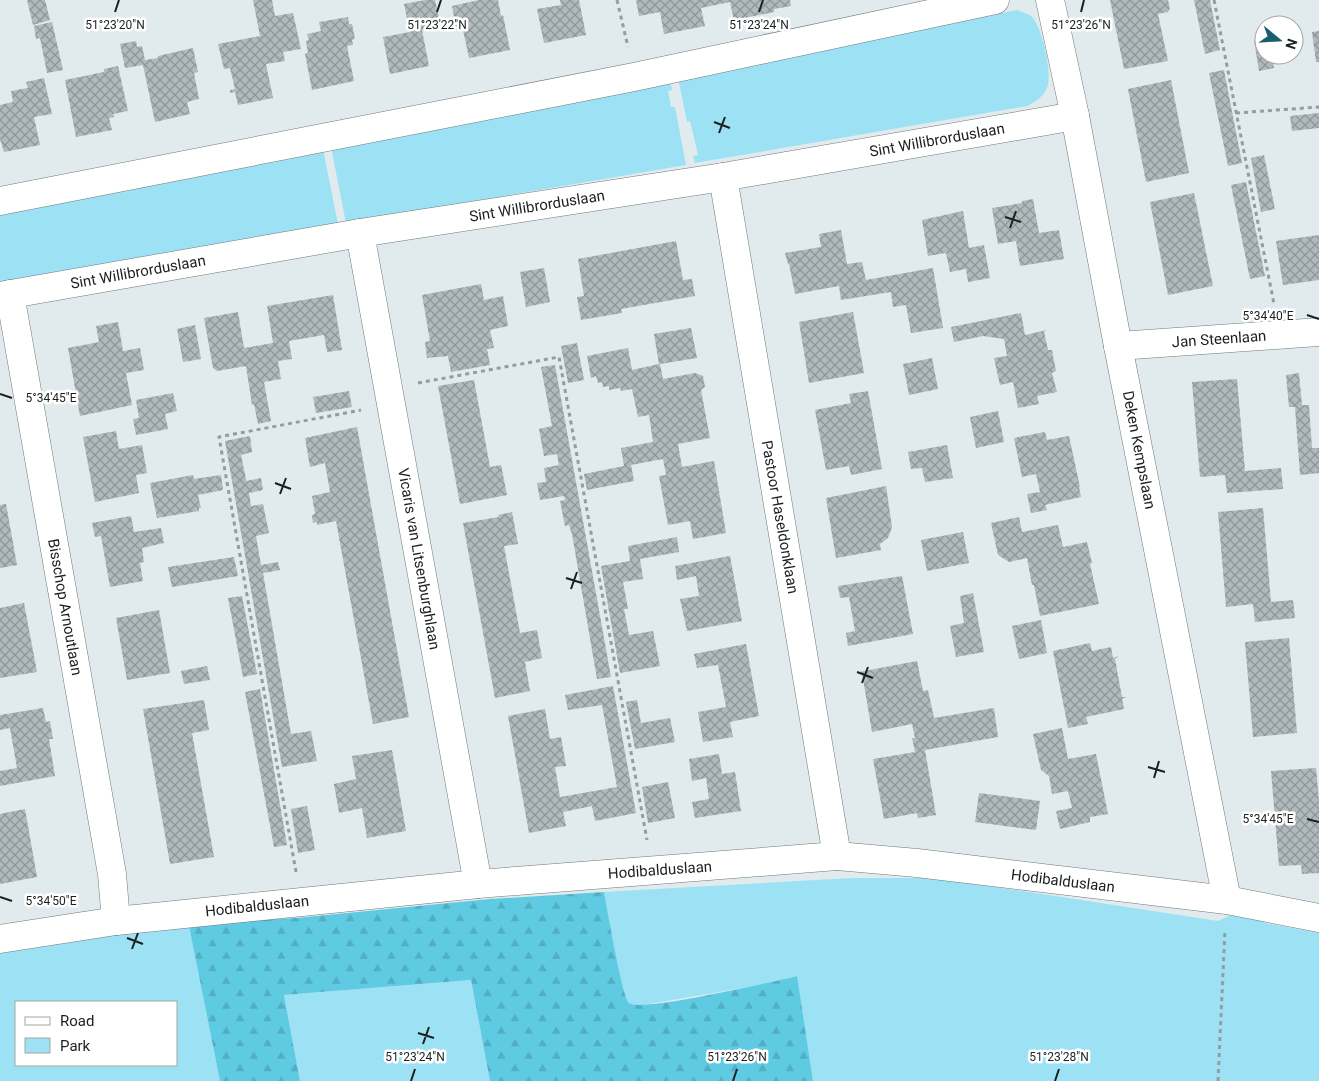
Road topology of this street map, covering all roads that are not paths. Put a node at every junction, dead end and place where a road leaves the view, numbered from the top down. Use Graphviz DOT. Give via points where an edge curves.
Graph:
graph roads {
  1 [pos="1050,0"];
  2 [pos="990,1"];
  3 [pos="1075,116"];
  4 [pos="723,177"];
  5 [pos="0,201"];
  6 [pos="360,233"];
  7 [pos="5,295"];
  8 [pos="1319,332"];
  9 [pos="1118,346"];
  10 [pos="837,856"];
  11 [pos="478,884"];
  12 [pos="1227,900"];
  13 [pos="1319,918"];
  14 [pos="116,921"];
  15 [pos="0,939"];
  1 -- 3 [label="street, Deken Kempslaan"];
  2 -- 5 [label="street" via="634,77"];
  3 -- 4 [label="street, Sint Willibrorduslaan"];
  3 -- 9 [label="street, Deken Kempslaan"];
  4 -- 6 [label="street, Sint Willibrorduslaan"];
  4 -- 10 [label="street, Pastoor Haseldonklaan"];
  6 -- 7 [label="street, Sint Willibrorduslaan"];
  6 -- 11 [label="street, Vicaris van Litsenburghlaan"];
  7 -- 14 [label="street, Bisschop Arnoutlaan" via="112,874"];
  8 -- 9 [label="street, Jan Steenlaan"];
  9 -- 12 [label="street, Deken Kempslaan"];
  10 -- 11 [label="street, Hodibalduslaan"];
  10 -- 12 [label="street, Hodibalduslaan"];
  11 -- 14 [label="street, Hodibalduslaan"];
  12 -- 13 [label="street, Hodibalduslaan"];
  14 -- 15 [label="street, Hodibalduslaan"];
}
